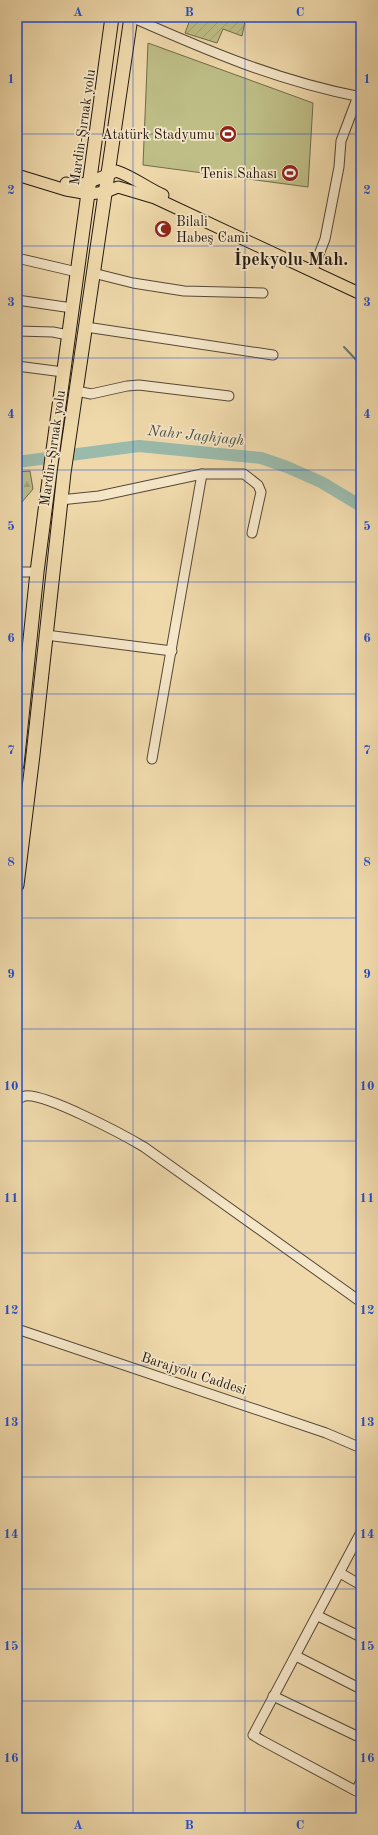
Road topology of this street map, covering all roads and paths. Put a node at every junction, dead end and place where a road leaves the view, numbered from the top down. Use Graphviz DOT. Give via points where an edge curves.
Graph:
graph roads {
  1 [pos="112,17"];
  2 [pos="131,17"];
  3 [pos="359,96"];
  4 [pos="109,173"];
  5 [pos="17,174"];
  6 [pos="89,188"];
  7 [pos="106,192"];
  8 [pos="17,258"];
  9 [pos="290,260"];
  10 [pos="313,270"];
  11 [pos="77,272"];
  12 [pos="93,273"];
  13 [pos="263,293"];
  14 [pos="361,294"];
  15 [pos="17,300"];
  16 [pos="72,308"];
  17 [pos="86,327"];
  18 [pos="17,331"];
  19 [pos="68,335"];
  20 [pos="274,355"];
  21 [pos="17,366"];
  22 [pos="63,372"];
  23 [pos="77,391"];
  24 [pos="229,396"];
  25 [pos="202,474"];
  26 [pos="60,500"];
  27 [pos="252,533"];
  28 [pos="17,572"];
  29 [pos="37,572"];
  30 [pos="46,635"];
  31 [pos="172,651"];
  32 [pos="21,688"];
  33 [pos="152,759"];
  34 [pos="17,765"];
  35 [pos="17,885"];
  36 [pos="17,1100"];
  37 [pos="361,1302"];
  38 [pos="17,1329"];
  39 [pos="361,1448"];
  40 [pos="361,1532"];
  41 [pos="340,1572"];
  42 [pos="361,1585"];
  43 [pos="318,1616"];
  44 [pos="361,1637"];
  45 [pos="296,1656"];
  46 [pos="361,1689"];
  47 [pos="273,1696"];
  48 [pos="361,1738"];
  49 [pos="361,1781"];
  1 -- 6 [label="highway, Mardin-Şırnak yolu"];
  2 -- 3 [label="street" via="266,73"];
  2 -- 4 [label="highway, Mardin-Şırnak yolu"];
  3 -- 10 [label="street" via="341,141 339,167 325,239"];
  4 -- 6 [label="main road"];
  4 -- 7 [label="highway, Mardin-Şırnak yolu"];
  4 -- 9 [label="main road" via="116,171 125,174"];
  5 -- 6 [label="main road"];
  6 -- 7 [label="main road"];
  6 -- 11 [label="highway, Mardin-Şırnak yolu"];
  7 -- 9 [label="main road" via="118,187 154,198"];
  7 -- 12 [label="highway, Mardin-Şırnak yolu"];
  8 -- 11 [label="street"];
  9 -- 10 [label="main road"];
  10 -- 14 [label="main road"];
  11 -- 16 [label="highway, Mardin-Şırnak yolu"];
  12 -- 13 [label="street" via="134,283 184,290"];
  12 -- 17 [label="highway, Mardin-Şırnak yolu"];
  15 -- 16 [label="street"];
  16 -- 19 [label="highway, Mardin-Şırnak yolu"];
  17 -- 20 [label="street"];
  17 -- 23 [label="highway, Mardin-Şırnak yolu"];
  18 -- 19 [label="street"];
  19 -- 22 [label="highway, Mardin-Şırnak yolu"];
  21 -- 22 [label="street"];
  22 -- 29 [label="highway, Mardin-Şırnak yolu"];
  23 -- 24 [label="street" via="91,394 139,385"];
  23 -- 26 [label="highway, Mardin-Şırnak yolu"];
  25 -- 26 [label="street" via="99,496"];
  25 -- 27 [label="street" via="244,474 258,485 261,492"];
  25 -- 31 [label="street"];
  26 -- 30 [label="highway, Mardin-Şırnak yolu"];
  28 -- 29 [label="street"];
  29 -- 32 [label="highway, Mardin-Şırnak yolu"];
  30 -- 31 [label="street"];
  30 -- 35 [label="highway, Mardin-Şırnak yolu"];
  31 -- 33 [label="street"];
  32 -- 34 [label="highway, Mardin-Şırnak yolu"];
  36 -- 37 [label="street" via="26,1096 44,1100 116,1131 144,1147"];
  38 -- 39 [label="street, Barajyolu Caddesi" via="326,1433"];
  40 -- 41 [label="street"];
  41 -- 42 [label="street"];
  41 -- 43 [label="street"];
  43 -- 44 [label="street"];
  43 -- 45 [label="street"];
  45 -- 46 [label="street"];
  45 -- 47 [label="street"];
  47 -- 48 [label="street"];
  47 -- 49 [label="street" via="253,1735 356,1790"];
}
